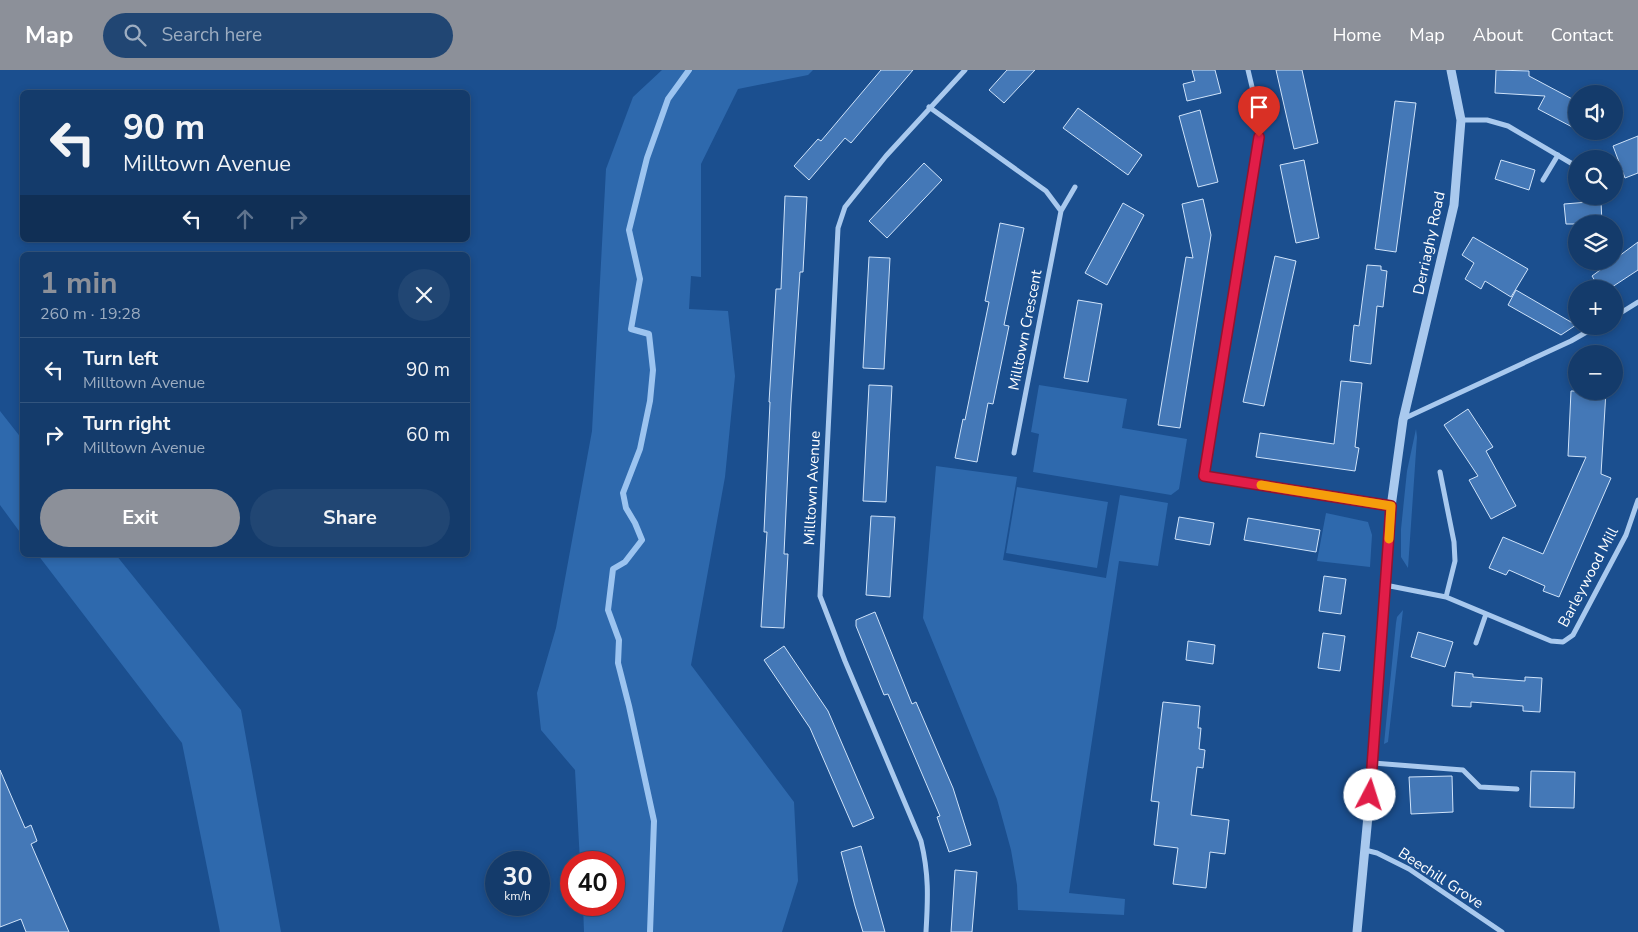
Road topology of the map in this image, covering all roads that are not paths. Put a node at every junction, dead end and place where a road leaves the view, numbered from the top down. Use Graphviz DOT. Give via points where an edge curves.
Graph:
graph roads {
  1 [pos="965,70"];
  2 [pos="1248,70"];
  3 [pos="1451,70"];
  4 [pos="929,107"];
  5 [pos="1461,120"];
  6 [pos="1558,155"];
  7 [pos="1568,161"];
  8 [pos="1543,180"];
  9 [pos="1075,187"];
  10 [pos="1061,211"];
  11 [pos="1638,302"];
  12 [pos="1623,311"];
  13 [pos="1583,335"];
  14 [pos="1403,420"];
  15 [pos="1014,453"];
  16 [pos="1440,472"];
  17 [pos="1638,500"];
  18 [pos="1391,506"];
  19 [pos="1385,585"];
  20 [pos="1446,597"];
  21 [pos="1486,614"];
  22 [pos="1476,643"];
  23 [pos="1373,763"];
  24 [pos="1517,790"];
  25 [pos="1365,850"];
  26 [pos="926,932"];
  27 [pos="1357,932"];
  28 [pos="1502,932"];
  1 -- 4 [label="street, Milltown Avenue"];
  2 -- 18 [label="street" via="1259,137 1204,476"];
  3 -- 5 [label="street, Derriaghy Road"];
  4 -- 10 [label="street" via="1046,191"];
  4 -- 26 [label="street, Milltown Avenue" via="845,207 838,228 820,596 921,841 928,887"];
  5 -- 6 [label="street" via="1487,120 1508,126"];
  5 -- 14 [label="street, Derriaghy Road" via="1454,205"];
  6 -- 7 [label="street"];
  6 -- 8 [label="street"];
  9 -- 10 [label="street, Milltown Crescent"];
  10 -- 15 [label="street, Milltown Crescent"];
  11 -- 12 [label="street"];
  13 -- 14 [label="street"];
  14 -- 18 [label="street, Derriaghy Road"];
  16 -- 20 [label="street" via="1455,561"];
  17 -- 21 [label="street, Barleywood Mill" via="1626,535 1573,635 1563,642 1551,641"];
  18 -- 19 [label="street, Derriaghy Road"];
  19 -- 20 [label="street, Barleywood Mill"];
  19 -- 23 [label="street, Derriaghy Road"];
  20 -- 21 [label="street, Barleywood Mill"];
  21 -- 22 [label="street"];
  23 -- 24 [label="street" via="1463,770 1480,787"];
  23 -- 25 [label="street, Derriaghy Road"];
  25 -- 27 [label="street, Derriaghy Road"];
  25 -- 28 [label="street, Beechill Grove" via="1409,868"];
}
